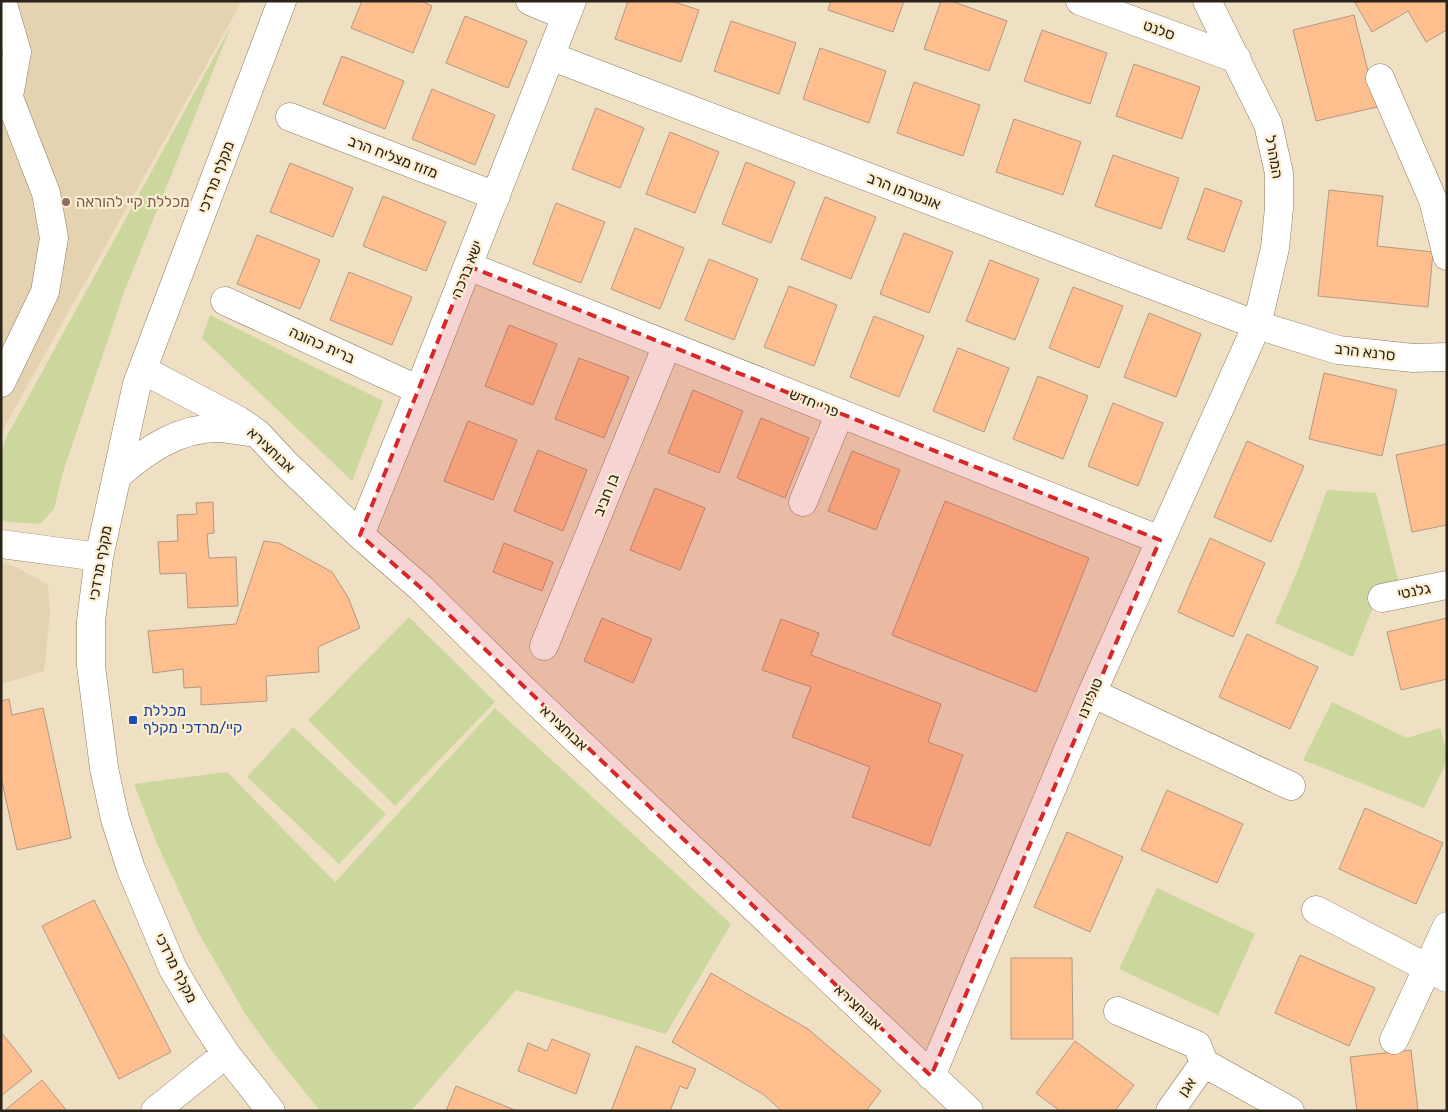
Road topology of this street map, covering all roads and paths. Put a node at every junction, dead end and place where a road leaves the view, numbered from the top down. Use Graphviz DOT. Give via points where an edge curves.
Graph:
graph roads {
  1 [pos="2,1"];
  2 [pos="282,1"];
  3 [pos="530,1"];
  4 [pos="1080,1"];
  5 [pos="1207,1"];
  6 [pos="569,8"];
  7 [pos="550,56"];
  8 [pos="1237,59"];
  9 [pos="1380,78"];
  10 [pos="5,87"];
  11 [pos="290,117"];
  12 [pos="496,196"];
  13 [pos="1447,256"];
  14 [pos="468,266"];
  15 [pos="225,301"];
  16 [pos="1257,325"];
  17 [pos="667,345"];
  18 [pos="1447,357"];
  19 [pos="143,370"];
  20 [pos="1,384"];
  21 [pos="419,390"];
  22 [pos="840,413"];
  23 [pos="258,434"];
  24 [pos="117,476"];
  25 [pos="803,502"];
  26 [pos="360,535"];
  27 [pos="1160,540"];
  28 [pos="1,544"];
  29 [pos="99,557"];
  30 [pos="1447,585"];
  31 [pos="1382,598"];
  32 [pos="544,646"];
  33 [pos="1092,693"];
  34 [pos="1291,786"];
  35 [pos="1316,910"];
  36 [pos="1447,926"];
  37 [pos="1437,973"];
  38 [pos="1118,1011"];
  39 [pos="1394,1040"];
  40 [pos="226,1054"];
  41 [pos="1204,1063"];
  42 [pos="931,1076"];
  43 [pos="155,1111"];
  44 [pos="271,1111"];
  45 [pos="969,1111"];
  46 [pos="1170,1111"];
  47 [pos="1290,1111"];
  1 -- 10 [label="street" via="17,52"];
  2 -- 19 [label="street, מקלף מרדכי"];
  3 -- 6 [label="street"];
  4 -- 8 [label="street, סלנט"];
  5 -- 8 [label="street, המהרל"];
  6 -- 7 [label="street, ישא ברכה"];
  7 -- 12 [label="street, ישא ברכה"];
  7 -- 16 [label="street, אונטרמן הרב"];
  8 -- 16 [label="street, המהרל" via="1268,124 1279,173 1275,248"];
  9 -- 13 [label="street" via="1432,200"];
  10 -- 20 [label="street" via="46,193 54,238 45,292"];
  11 -- 12 [label="street, מזוז מצליח הרב"];
  12 -- 14 [label="street, ישא ברכה"];
  14 -- 17 [label="street, פרי חדש"];
  14 -- 21 [label="street, ישא ברכה"];
  15 -- 21 [label="street, ברית כהונה"];
  16 -- 18 [label="street, סרנא הרב" via="1338,350 1413,358"];
  16 -- 27 [label="street, טולידנו"];
  17 -- 22 [label="street, פרי חדש"];
  17 -- 32 [label="street, בן חביב"];
  19 -- 23 [label="street, אבוחצירא" via="238,420"];
  19 -- 24 [label="street, מקלף מרדכי"];
  21 -- 26 [label="street, ישא ברכה"];
  22 -- 25 [label="street"];
  22 -- 27 [label="street, פרי חדש"];
  23 -- 24 [label="street" via="221,428 189,431 136,458"];
  23 -- 26 [label="street, אבוחצירא"];
  24 -- 29 [label="street, מקלף מרדכי"];
  26 -- 42 [label="street, אבוחצירא" via="421,588"];
  27 -- 33 [label="street, טולידנו"];
  28 -- 29 [label="street"];
  29 -- 40 [label="street, מקלף מרדכי" via="91,621 91,666 104,768 115,819 131,869 173,969"];
  30 -- 31 [label="street, גלנטי"];
  33 -- 34 [label="street"];
  33 -- 42 [label="street, טולידנו"];
  35 -- 37 [label="street"];
  36 -- 37 [label="street"];
  37 -- 39 [label="street"];
  38 -- 41 [label="street" via="1197,1045"];
  40 -- 43 [label="street"];
  40 -- 44 [label="street, מקלף מרדכי"];
  41 -- 46 [label="street, אגן"];
  41 -- 47 [label="street"];
  42 -- 45 [label="street, אבוחצירא"];
}
